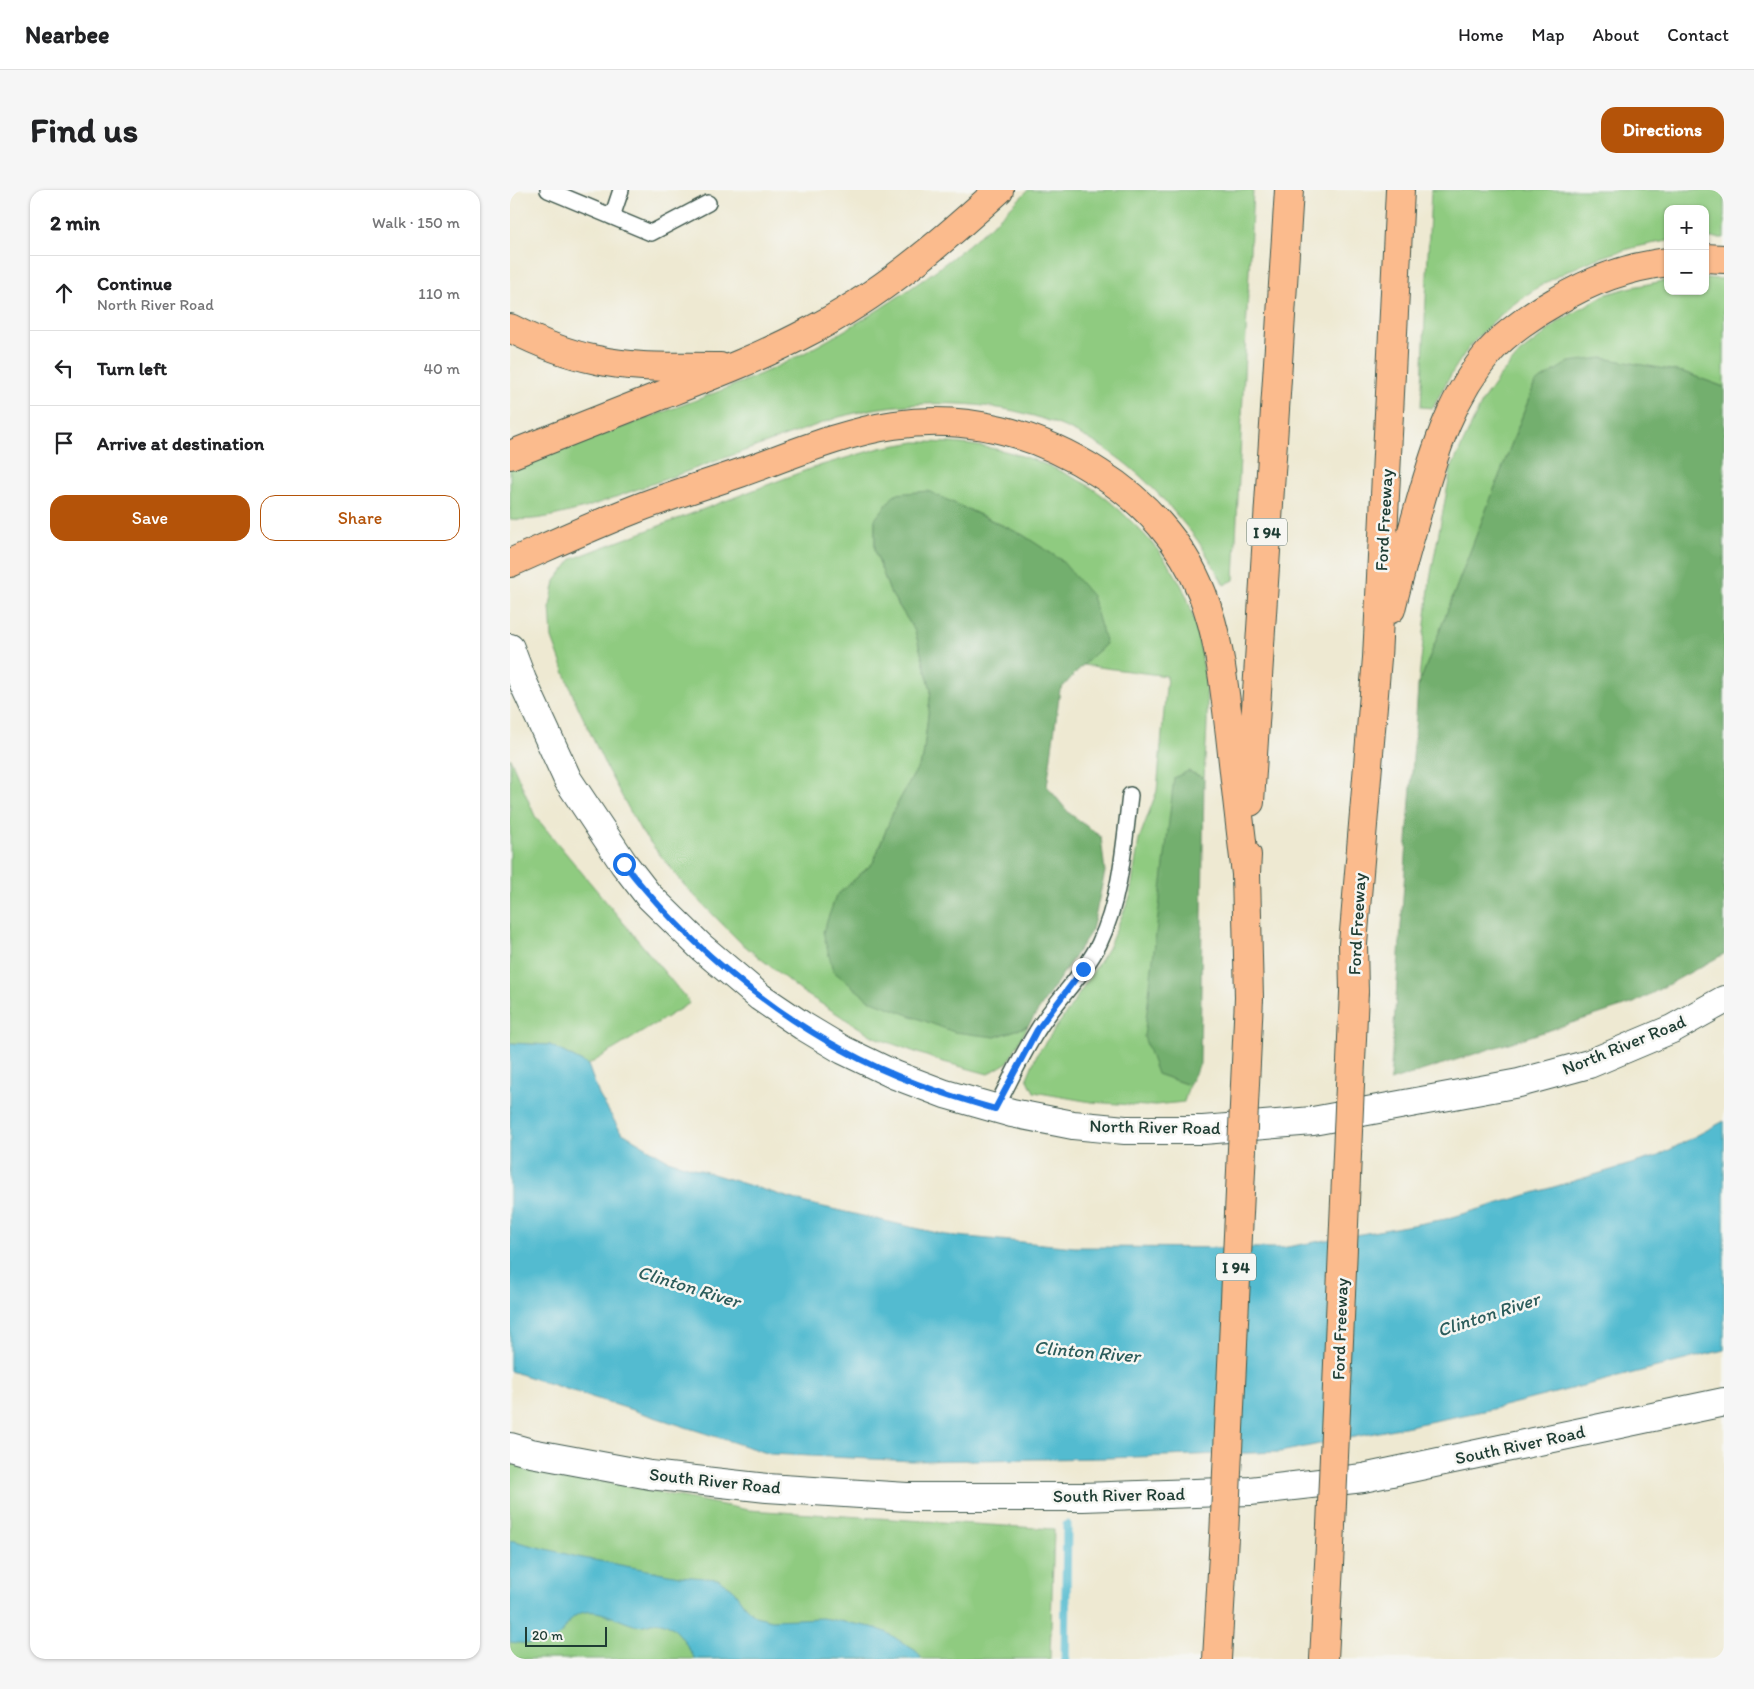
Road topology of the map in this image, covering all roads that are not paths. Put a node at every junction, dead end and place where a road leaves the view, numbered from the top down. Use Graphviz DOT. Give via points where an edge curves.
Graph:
graph roads {
  1 [pos="548,190"];
  2 [pos="621,190"];
  3 [pos="999,190"];
  4 [pos="1289,190"];
  5 [pos="1400,190"];
  6 [pos="708,203"];
  7 [pos="612,217"];
  8 [pos="1709,258"];
  9 [pos="1724,259"];
  10 [pos="1664,263"];
  11 [pos="510,328"];
  12 [pos="734,367"];
  13 [pos="510,455"];
  14 [pos="510,563"];
  15 [pos="510,648"];
  16 [pos="1377,658"];
  17 [pos="1130,795"];
  18 [pos="1246,874"];
  19 [pos="1724,1000"];
  20 [pos="995,1109"];
  21 [pos="1724,1402"];
  22 [pos="510,1447"];
  23 [pos="1217,1659"];
  24 [pos="1324,1659"];
  1 -- 7 [label="lane"];
  2 -- 7 [label="lane"];
  3 -- 12 [label="highway" via="912,265 867,297 809,332"];
  4 -- 18 [label="highway, I 94"];
  5 -- 16 [label="highway, Ford Freeway"];
  6 -- 7 [label="lane" via="651,233"];
  8 -- 9 [label="highway"];
  10 -- 16 [label="highway" via="1617,271 1571,292 1528,319 1493,348 1476,369 1448,416 1434,455"];
  11 -- 12 [label="highway" via="549,346 598,360 644,365"];
  12 -- 13 [label="highway"];
  14 -- 18 [label="highway" via="635,509 854,434 894,425 935,422 978,425 1048,444 1112,481 1140,504 1170,534 1202,591 1221,657"];
  15 -- 20 [label="street, North River Road" via="568,780 594,821 648,895 701,947 760,997 843,1050 895,1075"];
  16 -- 24 [label="highway, Ford Freeway, bridge" via="1353,944 1354,992"];
  17 -- 20 [label="lane" via="1121,871 1099,944 1037,1030"];
  18 -- 23 [label="highway, I 94, bridge" via="1249,998"];
  19 -- 20 [label="street, North River Road" via="1672,1029 1589,1064 1519,1083 1313,1121 1203,1130 1125,1130 1073,1125"];
  21 -- 22 [label="street, South River Road" via="1363,1478 1250,1492 1083,1497 907,1497 767,1488 650,1475"];
}
